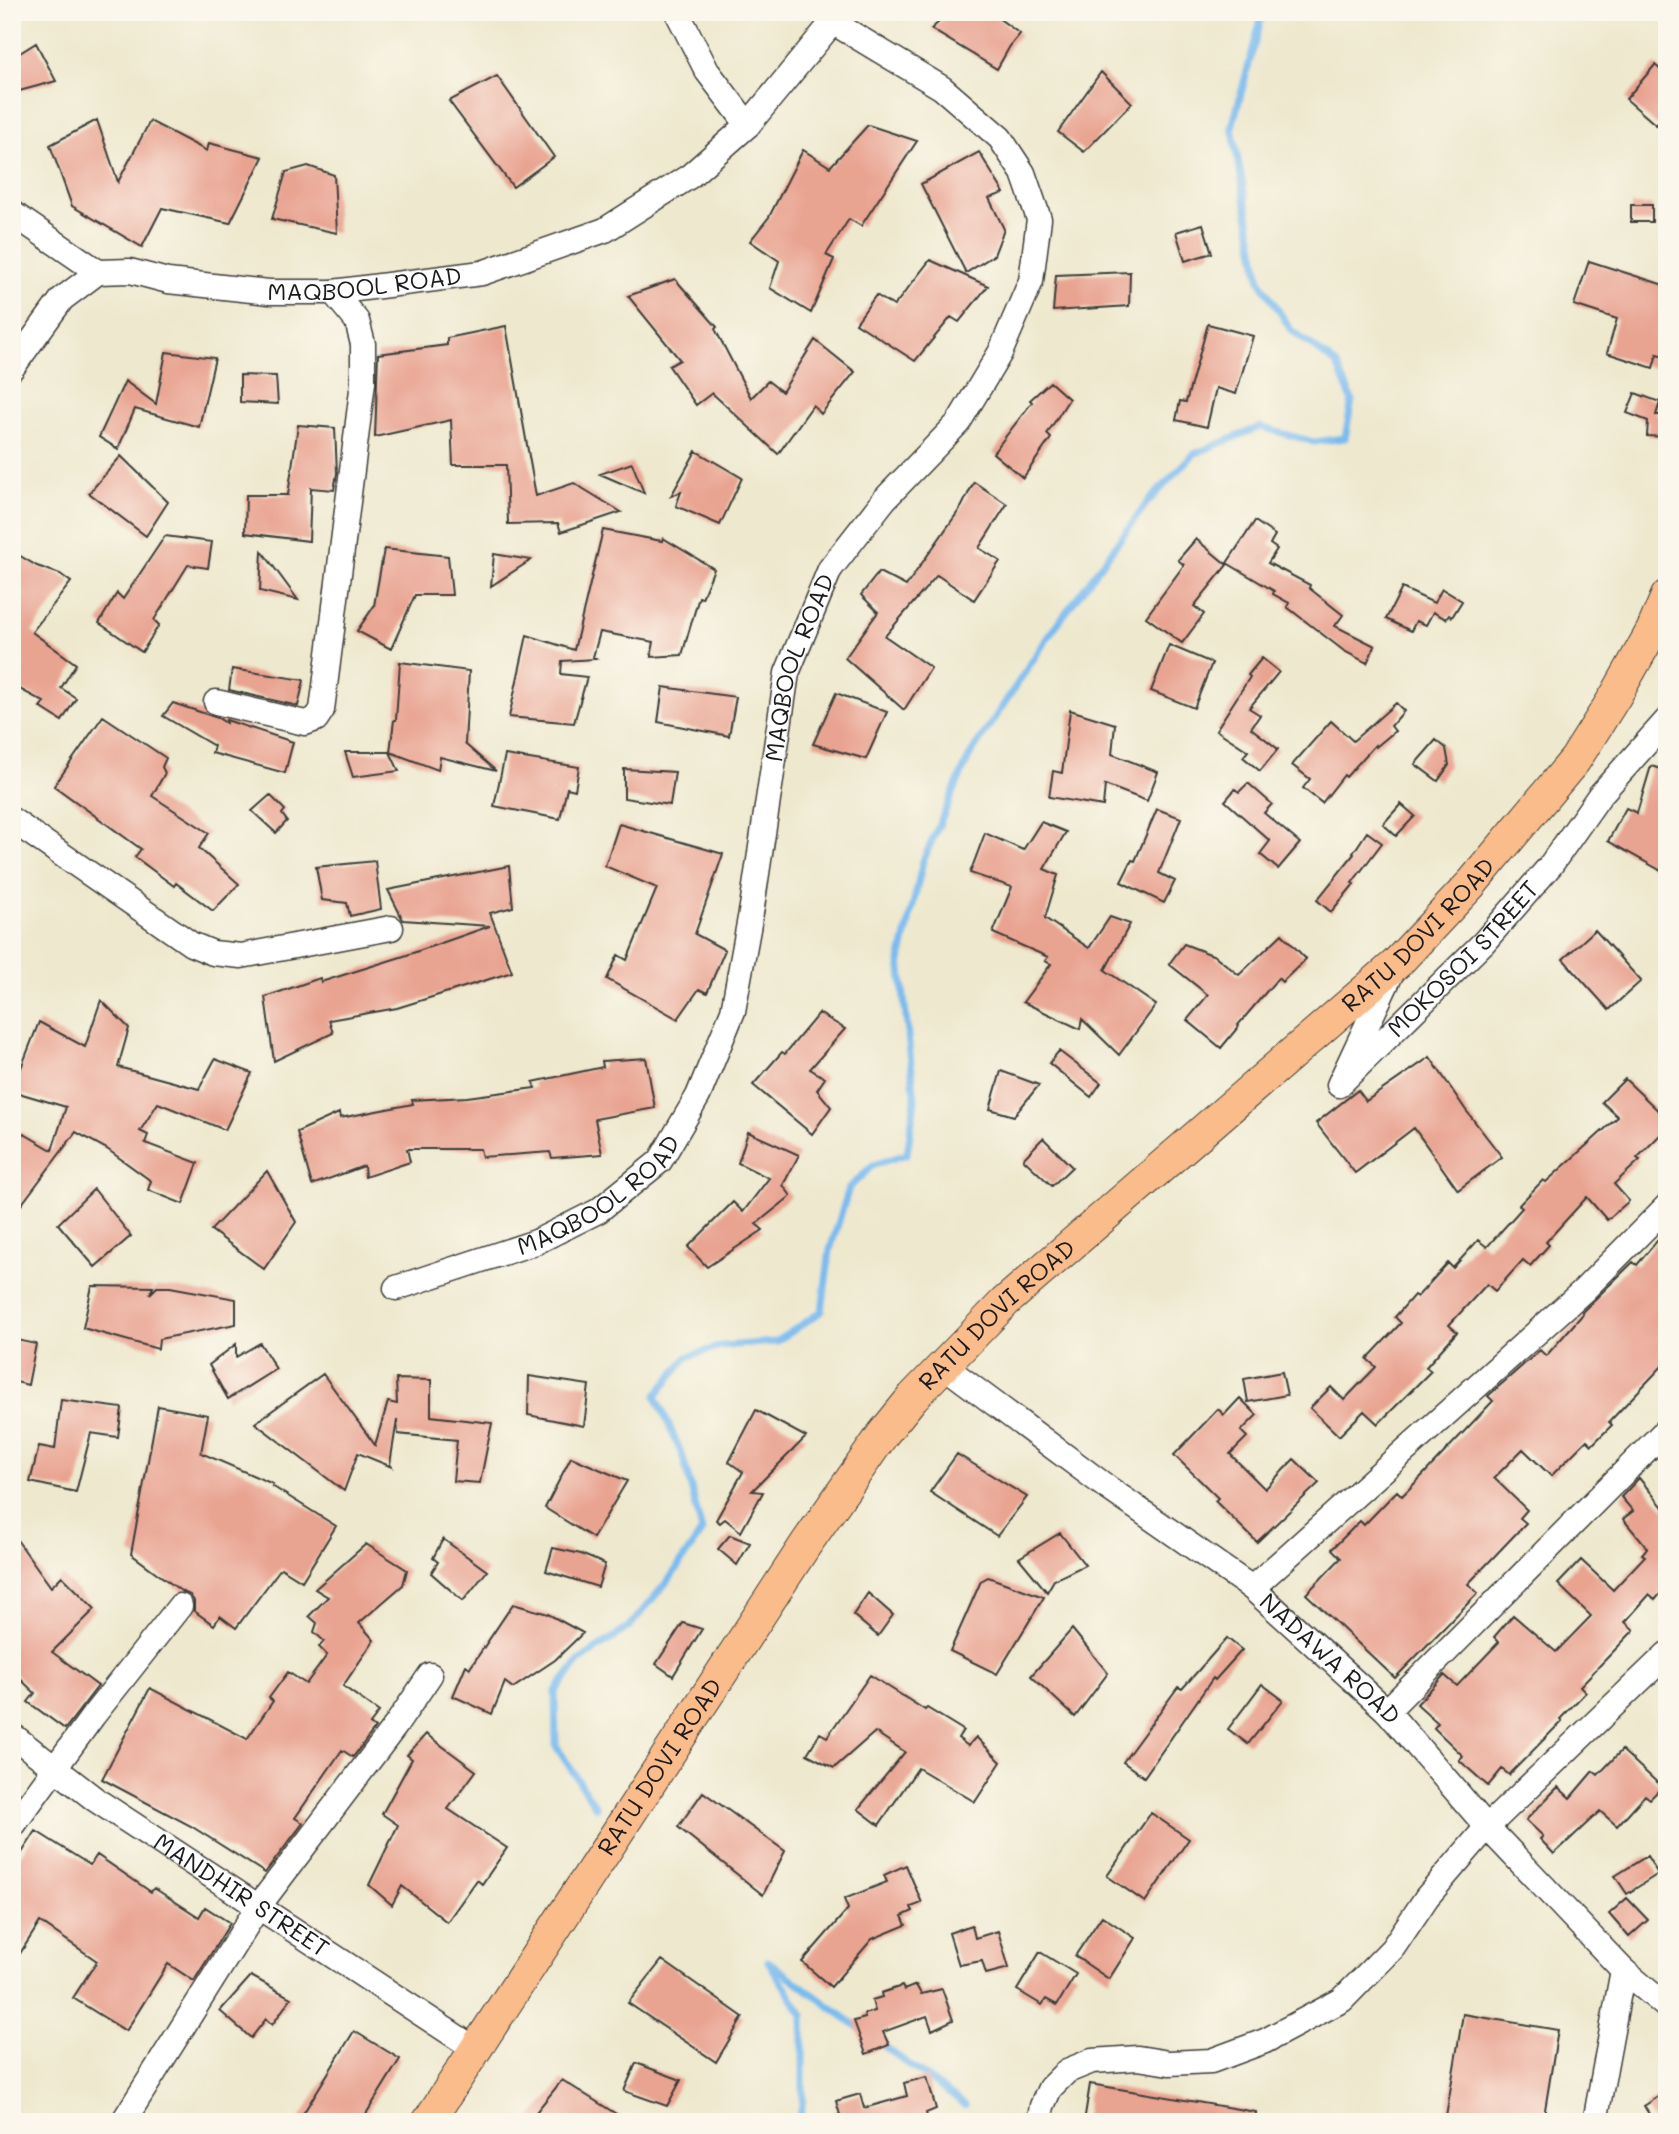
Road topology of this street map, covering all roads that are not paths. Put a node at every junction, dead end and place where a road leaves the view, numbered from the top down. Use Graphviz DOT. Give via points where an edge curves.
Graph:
graph roads {
  1 [pos="677,12"];
  2 [pos="837,17"];
  3 [pos="748,125"];
  4 [pos="12,213"];
  5 [pos="98,272"];
  6 [pos="333,292"];
  7 [pos="12,368"];
  8 [pos="1667,596"];
  9 [pos="216,702"];
  10 [pos="1667,720"];
  11 [pos="12,820"];
  12 [pos="391,928"];
  13 [pos="1397,963"];
  14 [pos="1667,1206"];
  15 [pos="396,1288"];
  16 [pos="944,1366"];
  17 [pos="1667,1429"];
  18 [pos="1252,1588"];
  19 [pos="180,1606"];
  20 [pos="1667,1654"];
  21 [pos="430,1675"];
  22 [pos="1387,1711"];
  23 [pos="12,1735"];
  24 [pos="54,1769"];
  25 [pos="12,1827"];
  26 [pos="1487,1827"];
  27 [pos="258,1907"];
  28 [pos="1623,1970"];
  29 [pos="1667,2007"];
  30 [pos="475,2049"];
  31 [pos="122,2122"];
  32 [pos="428,2122"];
  33 [pos="1040,2122"];
  34 [pos="1595,2122"];
  1 -- 3 [label="street" via="707,71"];
  2 -- 3 [label="street, MAQBOOL ROAD"];
  2 -- 15 [label="street, MAQBOOL ROAD" via="942,88 1000,138 1023,173 1039,219 1031,281 1000,353 958,423 884,500 830,569 788,673 733,1011 698,1096 660,1161 598,1211 536,1242"];
  3 -- 6 [label="street, MAQBOOL ROAD" via="690,176 605,230 482,273"];
  4 -- 5 [label="street"];
  5 -- 6 [label="street, MAQBOOL ROAD" via="130,271 168,281 269,292"];
  5 -- 7 [label="street" via="62,299"];
  6 -- 9 [label="street" via="357,321 362,382 323,710 305,723"];
  8 -- 13 [label="main road, RATU DOVI ROAD" via="1652,631 1575,760 1472,883"];
  10 -- 13 [label="street, MOKOSOI STREET" via="1600,795 1550,866 1484,942 1339,1086"];
  11 -- 12 [label="street" via="191,944 213,953 241,956"];
  13 -- 16 [label="main road, RATU DOVI ROAD" via="1004,1302"];
  14 -- 18 [label="street" via="1584,1290"];
  16 -- 18 [label="street, NADAWA ROAD"];
  16 -- 30 [label="main road, RATU DOVI ROAD" via="883,1434 806,1544"];
  17 -- 22 [label="street"];
  18 -- 22 [label="street, NADAWA ROAD"];
  19 -- 24 [label="street"];
  20 -- 26 [label="street"];
  21 -- 27 [label="street"];
  22 -- 26 [label="street, NADAWA ROAD"];
  23 -- 24 [label="street, MANDHIR STREET"];
  24 -- 25 [label="street"];
  24 -- 27 [label="street, MANDHIR STREET"];
  26 -- 28 [label="street, NADAWA ROAD"];
  26 -- 33 [label="street" via="1427,1897 1392,1949 1342,2000 1265,2041 1210,2061 1092,2061 1067,2071 1050,2088"];
  27 -- 30 [label="street, MANDHIR STREET"];
  27 -- 31 [label="street"];
  28 -- 29 [label="street, NADAWA ROAD"];
  28 -- 34 [label="street"];
  30 -- 32 [label="main road, RATU DOVI ROAD"];
}
